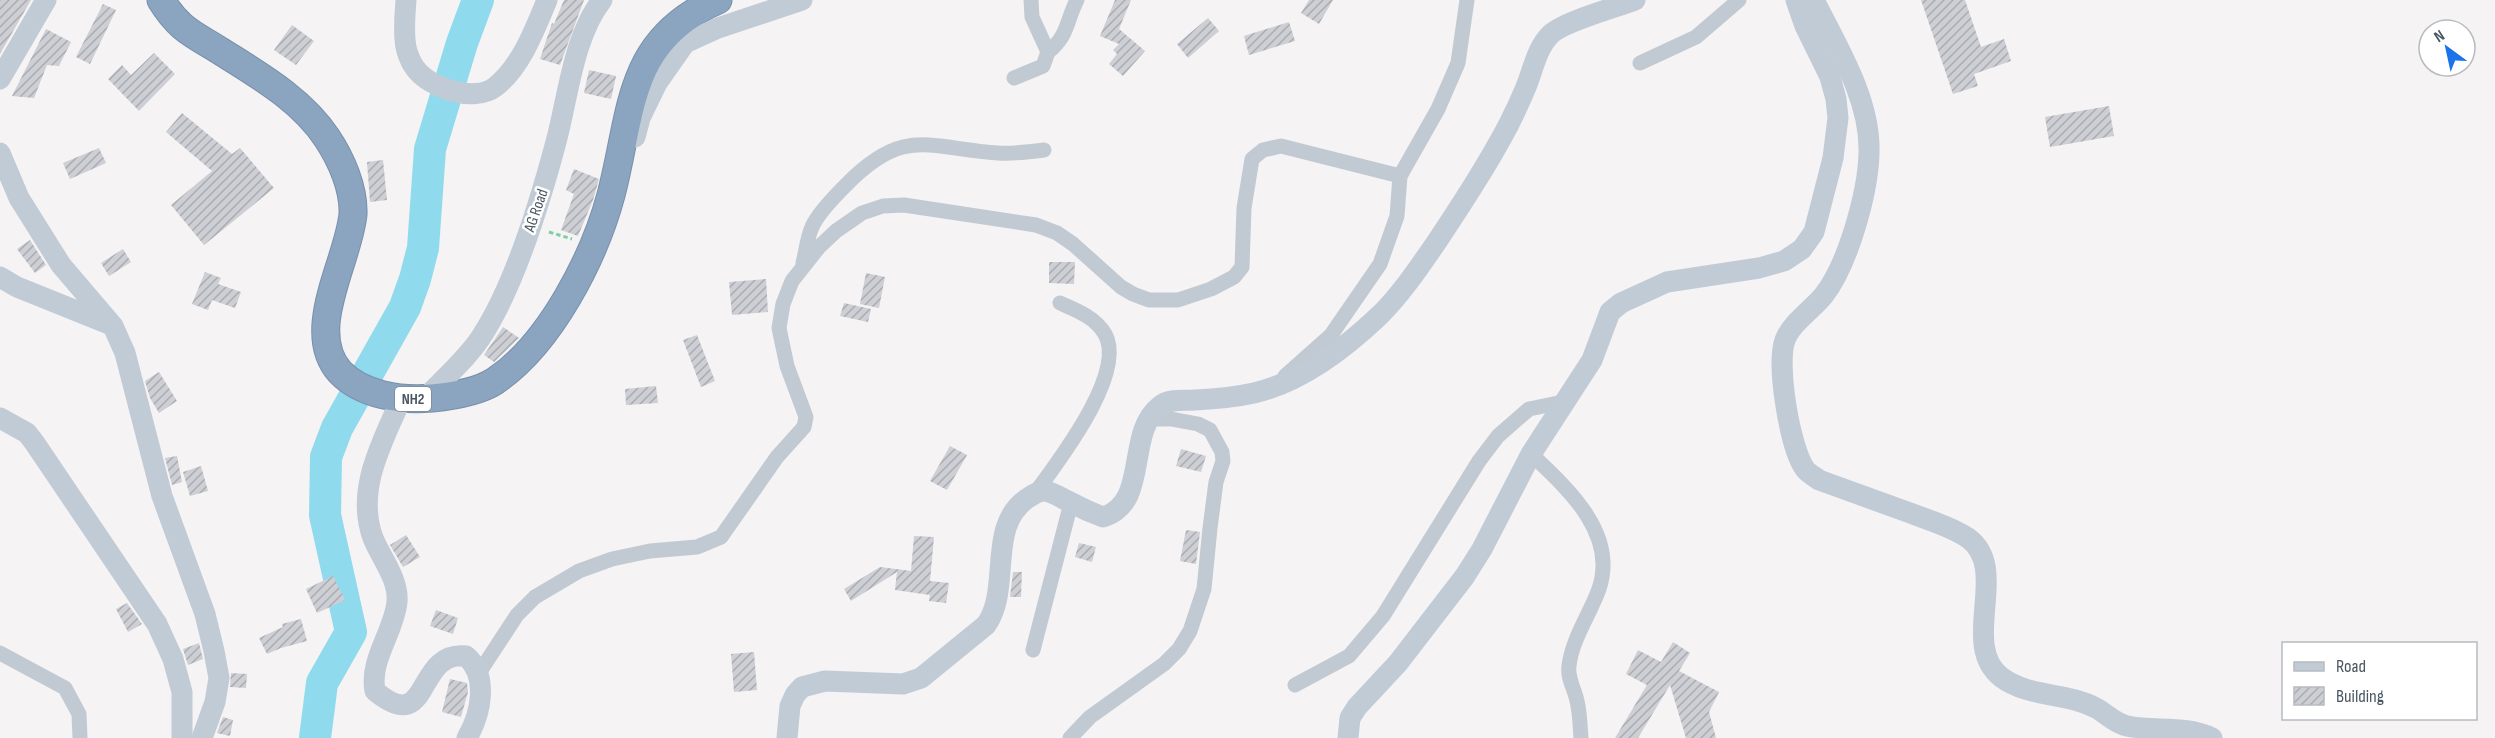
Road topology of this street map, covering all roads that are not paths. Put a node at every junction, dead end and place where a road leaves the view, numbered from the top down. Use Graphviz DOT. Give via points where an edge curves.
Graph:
graph roads {
  1 [pos="46,0"];
  2 [pos="161,0"];
  3 [pos="406,0"];
  4 [pos="547,0"];
  5 [pos="602,0"];
  6 [pos="718,0"];
  7 [pos="802,0"];
  8 [pos="1031,0"];
  9 [pos="1077,0"];
  10 [pos="1635,0"];
  11 [pos="1738,0"];
  12 [pos="1796,0"];
  13 [pos="1814,0"];
  14 [pos="1466,2"];
  15 [pos="1048,52"];
  16 [pos="1640,63"];
  17 [pos="1014,78"];
  18 [pos="0,79"];
  19 [pos="1044,150"];
  20 [pos="0,153"];
  21 [pos="1400,176"];
  22 [pos="596,241"];
  23 [pos="803,266"];
  24 [pos="0,277"];
  25 [pos="1060,303"];
  26 [pos="112,326"];
  27 [pos="1276,384"];
  28 [pos="414,398"];
  29 [pos="1563,402"];
  30 [pos="0,418"];
  31 [pos="1150,419"];
  32 [pos="1531,454"];
  33 [pos="1036,492"];
  34 [pos="1071,503"];
  35 [pos="1033,650"];
  36 [pos="0,653"];
  37 [pos="479,673"];
  38 [pos="1295,685"];
  39 [pos="80,738"];
  40 [pos="182,738"];
  41 [pos="202,738"];
  42 [pos="467,738"];
  43 [pos="787,738"];
  44 [pos="1070,738"];
  45 [pos="1348,738"];
  46 [pos="1581,738"];
  47 [pos="2212,738"];
  1 -- 18 [label="main road"];
  2 -- 28 [label="highway, NH2" via="174,21 192,36 267,80 303,109 326,136 344,172 353,213 328,306 327,342 332,359 341,373 374,393"];
  3 -- 4 [label="main road" via="406,47 415,68 448,90 463,94 487,92 497,86 522,52"];
  5 -- 28 [label="main road, AG Road" via="577,53 556,143 504,297 482,336"];
  6 -- 22 [label="highway, NH2" via="670,29 650,54 635,88"];
  7 -- 22 [label="main road" via="685,43 657,83 640,118"];
  8 -- 15 [label="street" via="1032,17"];
  9 -- 15 [label="street" via="1069,27"];
  10 -- 27 [label="main road" via="1551,34 1494,152 1414,274 1381,313 1348,343 1309,370"];
  11 -- 16 [label="street" via="1696,37"];
  12 -- 29 [label="main road" via="1830,77 1838,118 1833,158 1814,232 1802,249 1784,261 1667,282 1621,303 1610,312 1592,360"];
  13 -- 47 [label="main road" via="1855,87 1865,117 1869,153 1855,228 1844,258 1825,294 1786,339 1781,359 1784,393 1805,470 1819,480 1968,538 1980,551 1984,565 1983,651 1989,665 2002,677 2029,691 2095,708 2127,726 2188,730"];
  14 -- 21 [label="street" via="1458,63 1438,109"];
  15 -- 17 [label="street" via="1043,66"];
  19 -- 23 [label="street" via="998,153 913,144 888,151 866,165 812,226"];
  20 -- 26 [label="main road" via="19,198 61,265"];
  21 -- 23 [label="street" via="1281,146 1263,150 1252,159 1244,208 1242,267 1234,277 1211,289 1178,300 1149,300 1133,294 1057,233 1036,225 904,205 862,213 836,231"];
  21 -- 27 [label="street" via="1398,216 1380,264 1331,335"];
  22 -- 28 [label="highway, NH2" via="559,312 525,357 492,383 453,396"];
  23 -- 37 [label="street" via="783,304 779,328 787,366 806,417 804,427 777,457 721,537 697,548 650,551 579,571 535,597 517,615"];
  24 -- 26 [label="main road"];
  25 -- 33 [label="street" via="1086,315 1104,333 1111,352 1098,394 1075,439"];
  26 -- 41 [label="main road" via="124,353 162,496 205,614 214,651 219,678"];
  27 -- 31 [label="main road" via="1254,393 1174,400 1160,406"];
  28 -- 37 [label="main road, AG Road" via="378,452 366,510 373,537 395,586 397,602 373,681 375,691 396,706 406,708 415,704 433,670 446,658 466,656"];
  29 -- 32 [label="main road"];
  29 -- 38 [label="street" via="1529,409 1498,436 1383,616 1349,656"];
  30 -- 40 [label="main road" via="27,433 34,442 157,624 182,692"];
  31 -- 34 [label="main road" via="1129,494 1120,509 1103,517"];
  31 -- 44 [label="street" via="1198,424 1210,430 1222,452 1204,589 1190,631 1179,649 1090,717"];
  32 -- 45 [label="main road" via="1465,576 1398,663 1357,707 1350,718"];
  32 -- 46 [label="street" via="1568,490 1590,520 1602,550 1599,587 1569,666"];
  33 -- 34 [label="main road" via="1048,491"];
  33 -- 43 [label="main road" via="1016,507 1008,523 996,600 986,625 921,678 903,684 825,681 802,687 790,706"];
  34 -- 35 [label="street"];
  36 -- 39 [label="street" via="65,688 79,714"];
  37 -- 42 [label="main road" via="481,691"];
}
